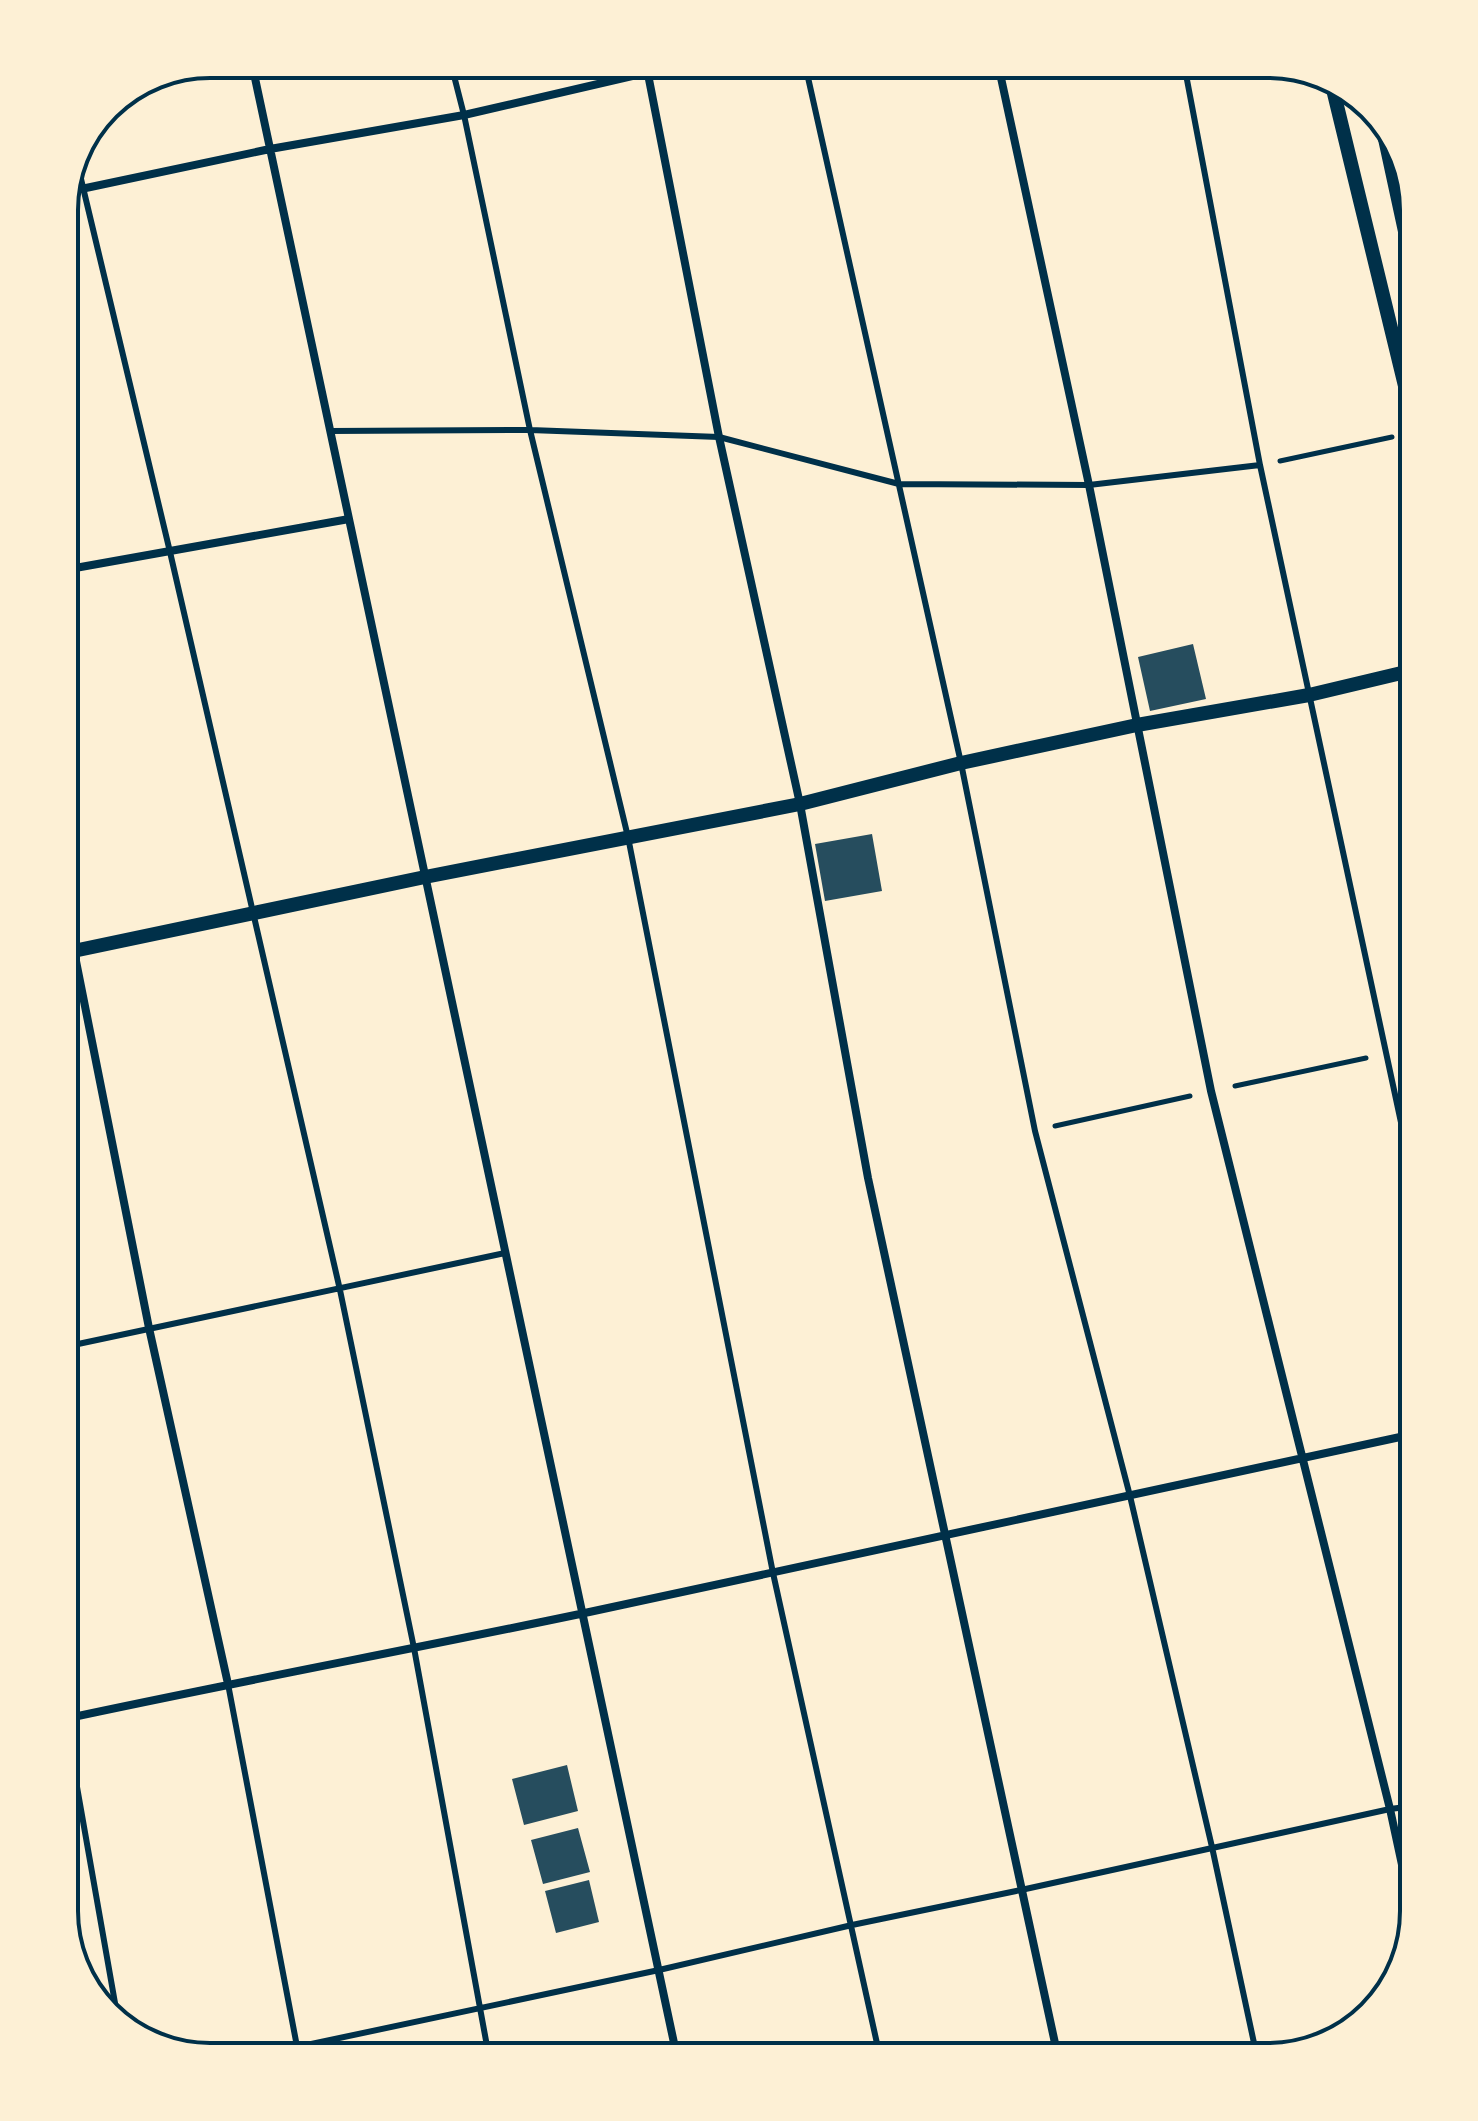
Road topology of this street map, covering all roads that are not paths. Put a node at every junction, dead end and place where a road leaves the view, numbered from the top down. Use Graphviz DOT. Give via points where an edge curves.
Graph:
graph roads {
  1 [pos="255,78"];
  2 [pos="455,78"];
  3 [pos="608,78"];
  4 [pos="649,78"];
  5 [pos="808,78"];
  6 [pos="1001,78"];
  7 [pos="1187,78"];
  8 [pos="1335,96"];
  9 [pos="464,115"];
  10 [pos="270,149"];
  11 [pos="1389,158"];
  12 [pos="82,181"];
  13 [pos="84,188"];
  14 [pos="81,189"];
  15 [pos="1400,208"];
  16 [pos="1400,365"];
  17 [pos="530,430"];
  18 [pos="330,431"];
  19 [pos="719,437"];
  20 [pos="1260,465"];
  21 [pos="899,484"];
  22 [pos="1089,485"];
  23 [pos="349,519"];
  24 [pos="170,552"];
  25 [pos="78,568"];
  26 [pos="1400,673"];
  27 [pos="1309,695"];
  28 [pos="1137,725"];
  29 [pos="961,763"];
  30 [pos="800,804"];
  31 [pos="628,837"];
  32 [pos="425,877"];
  33 [pos="252,913"];
  34 [pos="78,950"];
  35 [pos="78,994"];
  36 [pos="1400,1118"];
  37 [pos="505,1253"];
  38 [pos="340,1290"];
  39 [pos="149,1328"];
  40 [pos="78,1344"];
  41 [pos="1400,1437"];
  42 [pos="1304,1458"];
  43 [pos="1130,1496"];
  44 [pos="945,1535"];
  45 [pos="773,1573"];
  46 [pos="583,1613"];
  47 [pos="414,1648"];
  48 [pos="228,1684"];
  49 [pos="78,1714"];
  50 [pos="78,1796"];
  51 [pos="1400,1808"];
  52 [pos="1390,1809"];
  53 [pos="1212,1847"];
  54 [pos="1400,1856"];
  55 [pos="1021,1890"];
  56 [pos="852,1925"];
  57 [pos="659,1970"];
  58 [pos="115,2002"];
  59 [pos="480,2008"];
  60 [pos="296,2043"];
  61 [pos="311,2043"];
  62 [pos="486,2043"];
  63 [pos="674,2043"];
  64 [pos="877,2043"];
  65 [pos="1055,2043"];
  66 [pos="1254,2043"];
  1 -- 10 [label="street"];
  2 -- 9 [label="lane"];
  3 -- 9 [label="street"];
  4 -- 19 [label="street"];
  5 -- 21 [label="lane"];
  6 -- 22 [label="street"];
  7 -- 20 [label="lane"];
  8 -- 16 [label="street"];
  9 -- 10 [label="street"];
  9 -- 17 [label="lane"];
  10 -- 13 [label="street"];
  10 -- 18 [label="street"];
  11 -- 15 [label="street"];
  12 -- 13 [label="lane"];
  13 -- 14 [label="street"];
  13 -- 24 [label="lane"];
  17 -- 18 [label="lane"];
  17 -- 19 [label="lane"];
  17 -- 31 [label="lane"];
  18 -- 23 [label="street"];
  19 -- 21 [label="lane"];
  19 -- 30 [label="street"];
  20 -- 22 [label="lane"];
  20 -- 27 [label="lane"];
  21 -- 22 [label="lane"];
  21 -- 29 [label="lane"];
  22 -- 28 [label="street"];
  23 -- 24 [label="street"];
  23 -- 32 [label="street"];
  24 -- 25 [label="street"];
  24 -- 33 [label="lane"];
  26 -- 27 [label="street"];
  27 -- 28 [label="street"];
  27 -- 36 [label="lane"];
  28 -- 29 [label="street"];
  28 -- 42 [label="street" via="1211,1091"];
  29 -- 30 [label="street"];
  29 -- 43 [label="lane" via="1035,1131"];
  30 -- 31 [label="street"];
  30 -- 44 [label="street" via="868,1178"];
  31 -- 32 [label="street"];
  31 -- 45 [label="lane"];
  32 -- 33 [label="street"];
  32 -- 37 [label="street"];
  33 -- 34 [label="street"];
  33 -- 38 [label="lane"];
  35 -- 39 [label="street"];
  37 -- 38 [label="lane"];
  37 -- 46 [label="street"];
  38 -- 39 [label="lane"];
  38 -- 47 [label="lane"];
  39 -- 40 [label="lane"];
  39 -- 48 [label="street"];
  41 -- 42 [label="street"];
  42 -- 43 [label="street"];
  42 -- 52 [label="street"];
  43 -- 44 [label="street"];
  43 -- 53 [label="lane"];
  44 -- 45 [label="street"];
  44 -- 55 [label="street"];
  45 -- 46 [label="street"];
  45 -- 56 [label="lane"];
  46 -- 47 [label="street"];
  46 -- 57 [label="street"];
  47 -- 48 [label="street"];
  47 -- 59 [label="lane"];
  48 -- 49 [label="street"];
  48 -- 60 [label="lane"];
  50 -- 58 [label="lane"];
  51 -- 52 [label="lane"];
  52 -- 53 [label="lane"];
  52 -- 54 [label="street"];
  53 -- 55 [label="lane"];
  53 -- 66 [label="lane"];
  55 -- 56 [label="lane"];
  55 -- 65 [label="street"];
  56 -- 57 [label="lane"];
  56 -- 64 [label="lane"];
  57 -- 59 [label="lane"];
  57 -- 63 [label="street"];
  59 -- 61 [label="lane"];
  59 -- 62 [label="lane"];
}
